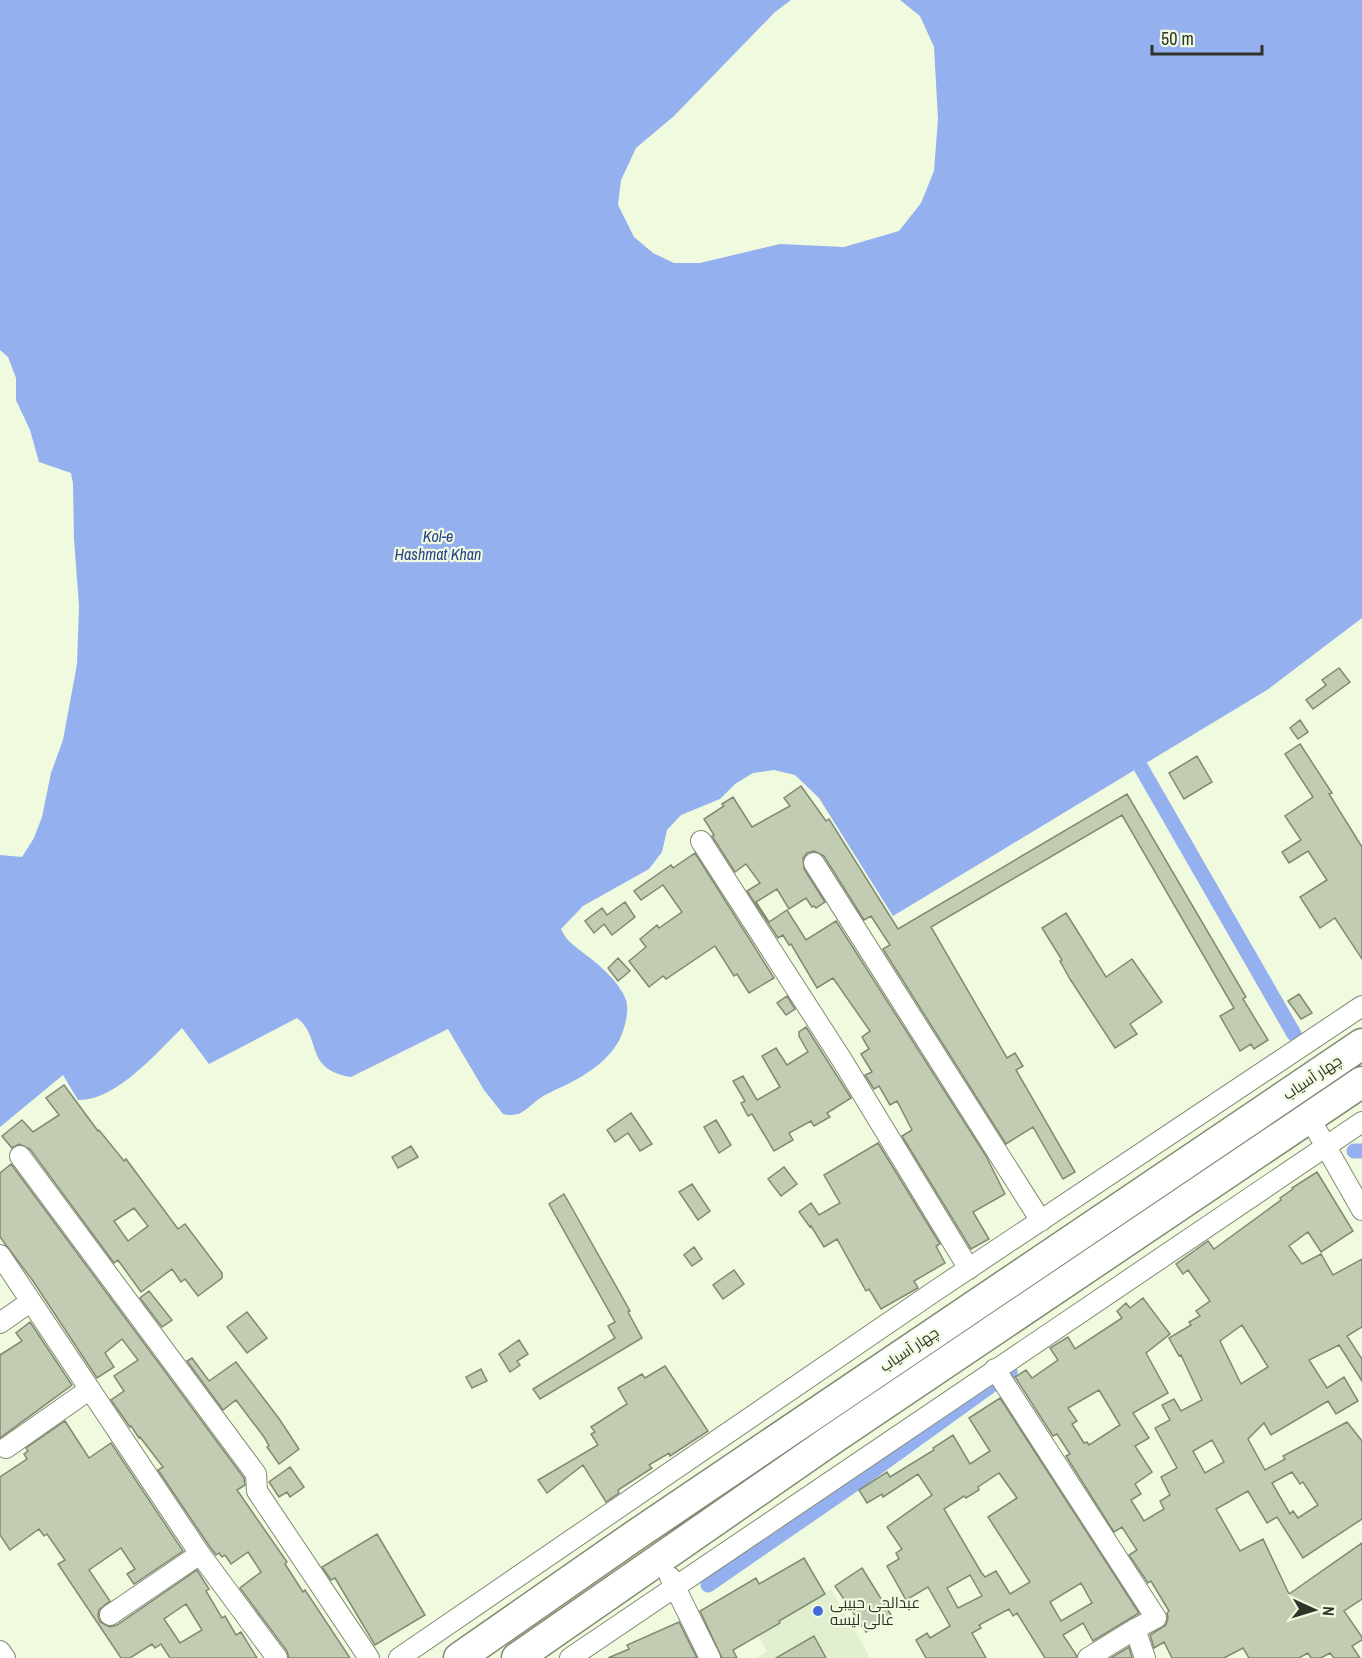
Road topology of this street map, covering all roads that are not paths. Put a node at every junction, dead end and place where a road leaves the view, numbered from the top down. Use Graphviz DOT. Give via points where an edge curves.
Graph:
graph roads {
  1 [pos="701,841"];
  2 [pos="814,863"];
  3 [pos="1362,1006"];
  4 [pos="1362,1044"];
  5 [pos="1362,1082"];
  6 [pos="1309,1117"];
  7 [pos="1362,1122"];
  8 [pos="1326,1146"];
  9 [pos="20,1156"];
  10 [pos="1362,1210"];
  11 [pos="1041,1221"];
  12 [pos="0,1255"];
  13 [pos="969,1269"];
  14 [pos="30,1302"];
  15 [pos="0,1323"];
  16 [pos="999,1376"];
  17 [pos="90,1389"];
  18 [pos="6,1448"];
  19 [pos="200,1554"];
  20 [pos="659,1559"];
  21 [pos="675,1586"];
  22 [pos="110,1615"];
  23 [pos="1135,1629"];
  24 [pos="0,1651"];
  25 [pos="5,1658"];
  26 [pos="278,1658"];
  27 [pos="369,1658"];
  28 [pos="399,1658"];
  29 [pos="459,1658"];
  30 [pos="518,1658"];
  31 [pos="570,1658"];
  32 [pos="710,1658"];
  33 [pos="1088,1658"];
  34 [pos="1146,1658"];
  1 -- 13 [label="street" via="843,1060"];
  2 -- 11 [label="street"];
  3 -- 11 [label="street"];
  4 -- 29 [label="highway, چهار آسیاب"];
  5 -- 6 [label="highway, چهار آسیاب"];
  6 -- 8 [label="street"];
  6 -- 20 [label="highway, چهار آسیاب"];
  7 -- 8 [label="street"];
  8 -- 10 [label="street"];
  8 -- 16 [label="street"];
  9 -- 27 [label="street" via="256,1474 257,1491"];
  11 -- 13 [label="street"];
  12 -- 14 [label="street"];
  13 -- 28 [label="street"];
  14 -- 15 [label="street"];
  14 -- 17 [label="street"];
  16 -- 21 [label="street"];
  16 -- 23 [label="street" via="1156,1618"];
  17 -- 18 [label="street"];
  17 -- 19 [label="street"];
  19 -- 22 [label="street"];
  19 -- 26 [label="street"];
  20 -- 21 [label="street"];
  20 -- 30 [label="highway, چهار آسیاب"];
  21 -- 31 [label="street"];
  21 -- 32 [label="street"];
  23 -- 33 [label="street"];
  23 -- 34 [label="street"];
  24 -- 25 [label="street"];
}
